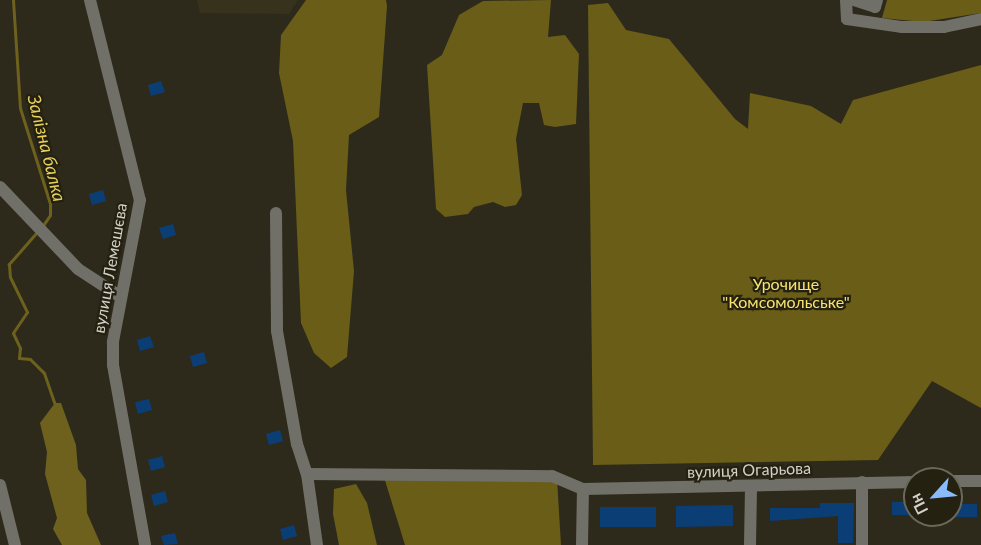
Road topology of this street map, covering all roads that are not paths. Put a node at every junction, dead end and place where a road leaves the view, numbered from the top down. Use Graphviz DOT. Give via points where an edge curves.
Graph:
graph roads {
  1 [pos="90,0"];
  2 [pos="846,0"];
  3 [pos="854,0"];
  4 [pos="877,0"];
  5 [pos="981,20"];
  6 [pos="0,187"];
  7 [pos="276,213"];
  8 [pos="121,297"];
  9 [pos="307,474"];
  10 [pos="963,481"];
  11 [pos="981,481"];
  12 [pos="862,482"];
  13 [pos="903,482"];
  14 [pos="0,485"];
  15 [pos="751,487"];
  16 [pos="583,489"];
  17 [pos="15,545"];
  18 [pos="145,545"];
  19 [pos="317,545"];
  20 [pos="582,545"];
  21 [pos="750,545"];
  22 [pos="862,545"];
  1 -- 8 [label="street, вулиця Лемешєва" via="140,200"];
  2 -- 5 [label="street" via="846,19 902,27 944,27"];
  3 -- 4 [label="street" via="875,7"];
  6 -- 8 [label="street" via="78,268"];
  7 -- 9 [label="street" via="277,331 297,444"];
  8 -- 18 [label="street, вулиця Лемешєва" via="113,365"];
  9 -- 16 [label="street" via="552,476"];
  9 -- 19 [label="street"];
  10 -- 11 [label="street"];
  12 -- 13 [label="street, вулиця Огарьова"];
  12 -- 15 [label="street, вулиця Огарьова"];
  12 -- 22 [label="street"];
  14 -- 17 [label="street"];
  15 -- 16 [label="street, вулиця Огарьова"];
  15 -- 21 [label="street"];
  16 -- 20 [label="street"];
}
